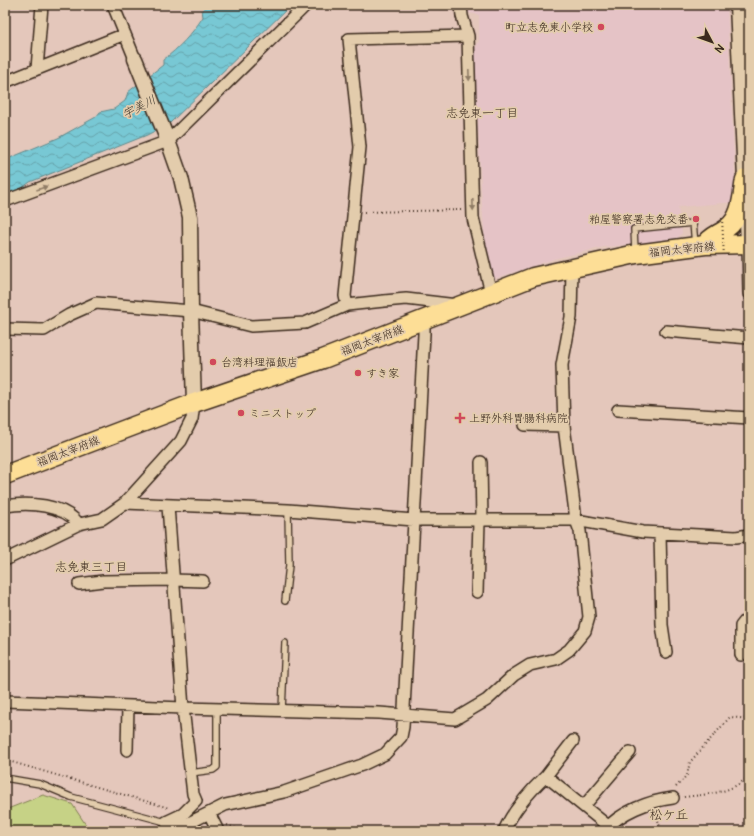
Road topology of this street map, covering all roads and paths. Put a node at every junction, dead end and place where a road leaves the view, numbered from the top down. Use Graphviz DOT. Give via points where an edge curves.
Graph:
graph roads {
  1 [pos="42,5"];
  2 [pos="113,5"];
  3 [pos="306,5"];
  4 [pos="461,5"];
  5 [pos="737,5"];
  6 [pos="125,34"];
  7 [pos="468,36"];
  8 [pos="135,58"];
  9 [pos="37,69"];
  10 [pos="5,82"];
  11 [pos="168,141"];
  12 [pos="747,156"];
  13 [pos="745,179"];
  14 [pos="5,201"];
  15 [pos="473,210"];
  16 [pos="354,212"];
  17 [pos="722,218"];
  18 [pos="748,244"];
  19 [pos="700,245"];
  20 [pos="636,254"];
  21 [pos="724,258"];
  22 [pos="572,268"];
  23 [pos="491,293"];
  24 [pos="749,294"];
  25 [pos="347,305"];
  26 [pos="459,305"];
  27 [pos="191,311"];
  28 [pos="424,320"];
  29 [pos="5,329"];
  30 [pos="666,331"];
  31 [pos="749,338"];
  32 [pos="194,403"];
  33 [pos="618,410"];
  34 [pos="749,418"];
  35 [pos="525,425"];
  36 [pos="564,426"];
  37 [pos="481,462"];
  38 [pos="5,475"];
  39 [pos="124,502"];
  40 [pos="5,506"];
  41 [pos="168,506"];
  42 [pos="288,510"];
  43 [pos="414,520"];
  44 [pos="576,520"];
  45 [pos="480,521"];
  46 [pos="79,524"];
  47 [pos="660,533"];
  48 [pos="749,535"];
  49 [pos="5,560"];
  50 [pos="173,580"];
  51 [pos="203,581"];
  52 [pos="79,584"];
  53 [pos="477,592"];
  54 [pos="285,601"];
  55 [pos="749,621"];
  56 [pos="285,643"];
  57 [pos="666,652"];
  58 [pos="741,656"];
  59 [pos="5,701"];
  60 [pos="128,706"];
  61 [pos="183,708"];
  62 [pos="217,709"];
  63 [pos="282,710"];
  64 [pos="404,714"];
  65 [pos="749,719"];
  66 [pos="573,742"];
  67 [pos="127,750"];
  68 [pos="630,752"];
  69 [pos="5,760"];
  70 [pos="190,773"];
  71 [pos="546,776"];
  72 [pos="749,776"];
  73 [pos="5,778"];
  74 [pos="673,798"];
  75 [pos="653,802"];
  76 [pos="584,806"];
  77 [pos="209,813"];
  78 [pos="183,814"];
  79 [pos="176,828"];
  80 [pos="606,828"];
  81 [pos="218,831"];
  82 [pos="504,831"];
  83 [pos="661,831"];
  1 -- 9 [label="street"];
  2 -- 6 [label="street"];
  3 -- 11 [label="street"];
  4 -- 7 [label="street"];
  5 -- 12 [label="street"];
  6 -- 8 [label="street"];
  6 -- 9 [label="street"];
  7 -- 15 [label="street, one-way"];
  7 -- 16 [label="street" via="349,39 360,147"];
  8 -- 11 [label="street"];
  9 -- 10 [label="street"];
  14 -- 11 [label="street, one-way"];
  11 -- 27 [label="street" via="181,178 190,217"];
  12 -- 13 [label="street"];
  13 -- 18 [label="street"];
  13 -- 19 [label="main road" via="739,211 729,227"];
  15 -- 16 [label="path"];
  15 -- 23 [label="street"];
  16 -- 25 [label="street" via="345,296"];
  17 -- 21 [label="path, bridge"];
  18 -- 19 [label="main road, 福岡太宰府線"];
  18 -- 24 [label="street"];
  19 -- 20 [label="main road, 福岡太宰府線"];
  19 -- 20 [label="lane" via="693,223 634,229"];
  20 -- 22 [label="main road, 福岡太宰府線"];
  22 -- 23 [label="main road, 福岡太宰府線" via="533,277"];
  22 -- 36 [label="street" via="571,316 562,365"];
  23 -- 26 [label="main road, 福岡太宰府線"];
  25 -- 26 [label="street" via="406,299"];
  25 -- 27 [label="street" via="305,323 279,326 251,326"];
  26 -- 28 [label="main road, 福岡太宰府線"];
  27 -- 29 [label="street" via="96,303 44,330"];
  27 -- 32 [label="street"];
  28 -- 32 [label="main road, 福岡太宰府線" via="323,359"];
  28 -- 43 [label="street"];
  30 -- 31 [label="street"];
  32 -- 38 [label="main road, 福岡太宰府線"];
  32 -- 39 [label="street" via="192,419 181,441"];
  33 -- 34 [label="street"];
  35 -- 36 [label="street"];
  36 -- 44 [label="street"];
  37 -- 45 [label="street"];
  39 -- 41 [label="street"];
  39 -- 46 [label="street" via="102,519"];
  40 -- 46 [label="street" via="34,504 57,510 74,518"];
  41 -- 42 [label="street"];
  41 -- 50 [label="street"];
  42 -- 43 [label="street"];
  42 -- 54 [label="lane"];
  43 -- 45 [label="street"];
  43 -- 64 [label="street"];
  44 -- 45 [label="street"];
  44 -- 47 [label="street"];
  44 -- 64 [label="street" via="580,531 589,617 585,632 569,650 556,659 530,665 514,675 487,700 455,719"];
  45 -- 53 [label="street"];
  46 -- 49 [label="street"];
  47 -- 48 [label="street" via="736,537"];
  47 -- 57 [label="street" via="662,625"];
  50 -- 51 [label="street"];
  50 -- 52 [label="street"];
  50 -- 61 [label="street"];
  55 -- 58 [label="street" via="745,621 741,626"];
  56 -- 63 [label="lane"];
  59 -- 60 [label="street"];
  60 -- 61 [label="street"];
  60 -- 67 [label="street"];
  61 -- 62 [label="street"];
  61 -- 70 [label="street"];
  62 -- 63 [label="street"];
  62 -- 70 [label="lane" via="217,766 213,770"];
  63 -- 64 [label="street"];
  64 -- 77 [label="street" via="401,737 385,754 362,765 284,792 225,805"];
  65 -- 74 [label="path" via="730,717 690,762 687,775 674,789"];
  66 -- 71 [label="street"];
  68 -- 76 [label="street"];
  69 -- 78 [label="path"];
  70 -- 78 [label="street" via="196,801"];
  71 -- 76 [label="street"];
  71 -- 82 [label="street" via="526,795"];
  72 -- 74 [label="path" via="732,789"];
  73 -- 79 [label="lane" via="40,784"];
  74 -- 75 [label="street"];
  75 -- 80 [label="street" via="628,813"];
  75 -- 83 [label="path"];
  76 -- 80 [label="street"];
  77 -- 79 [label="street"];
  77 -- 81 [label="street"];
  78 -- 79 [label="street"];
}
